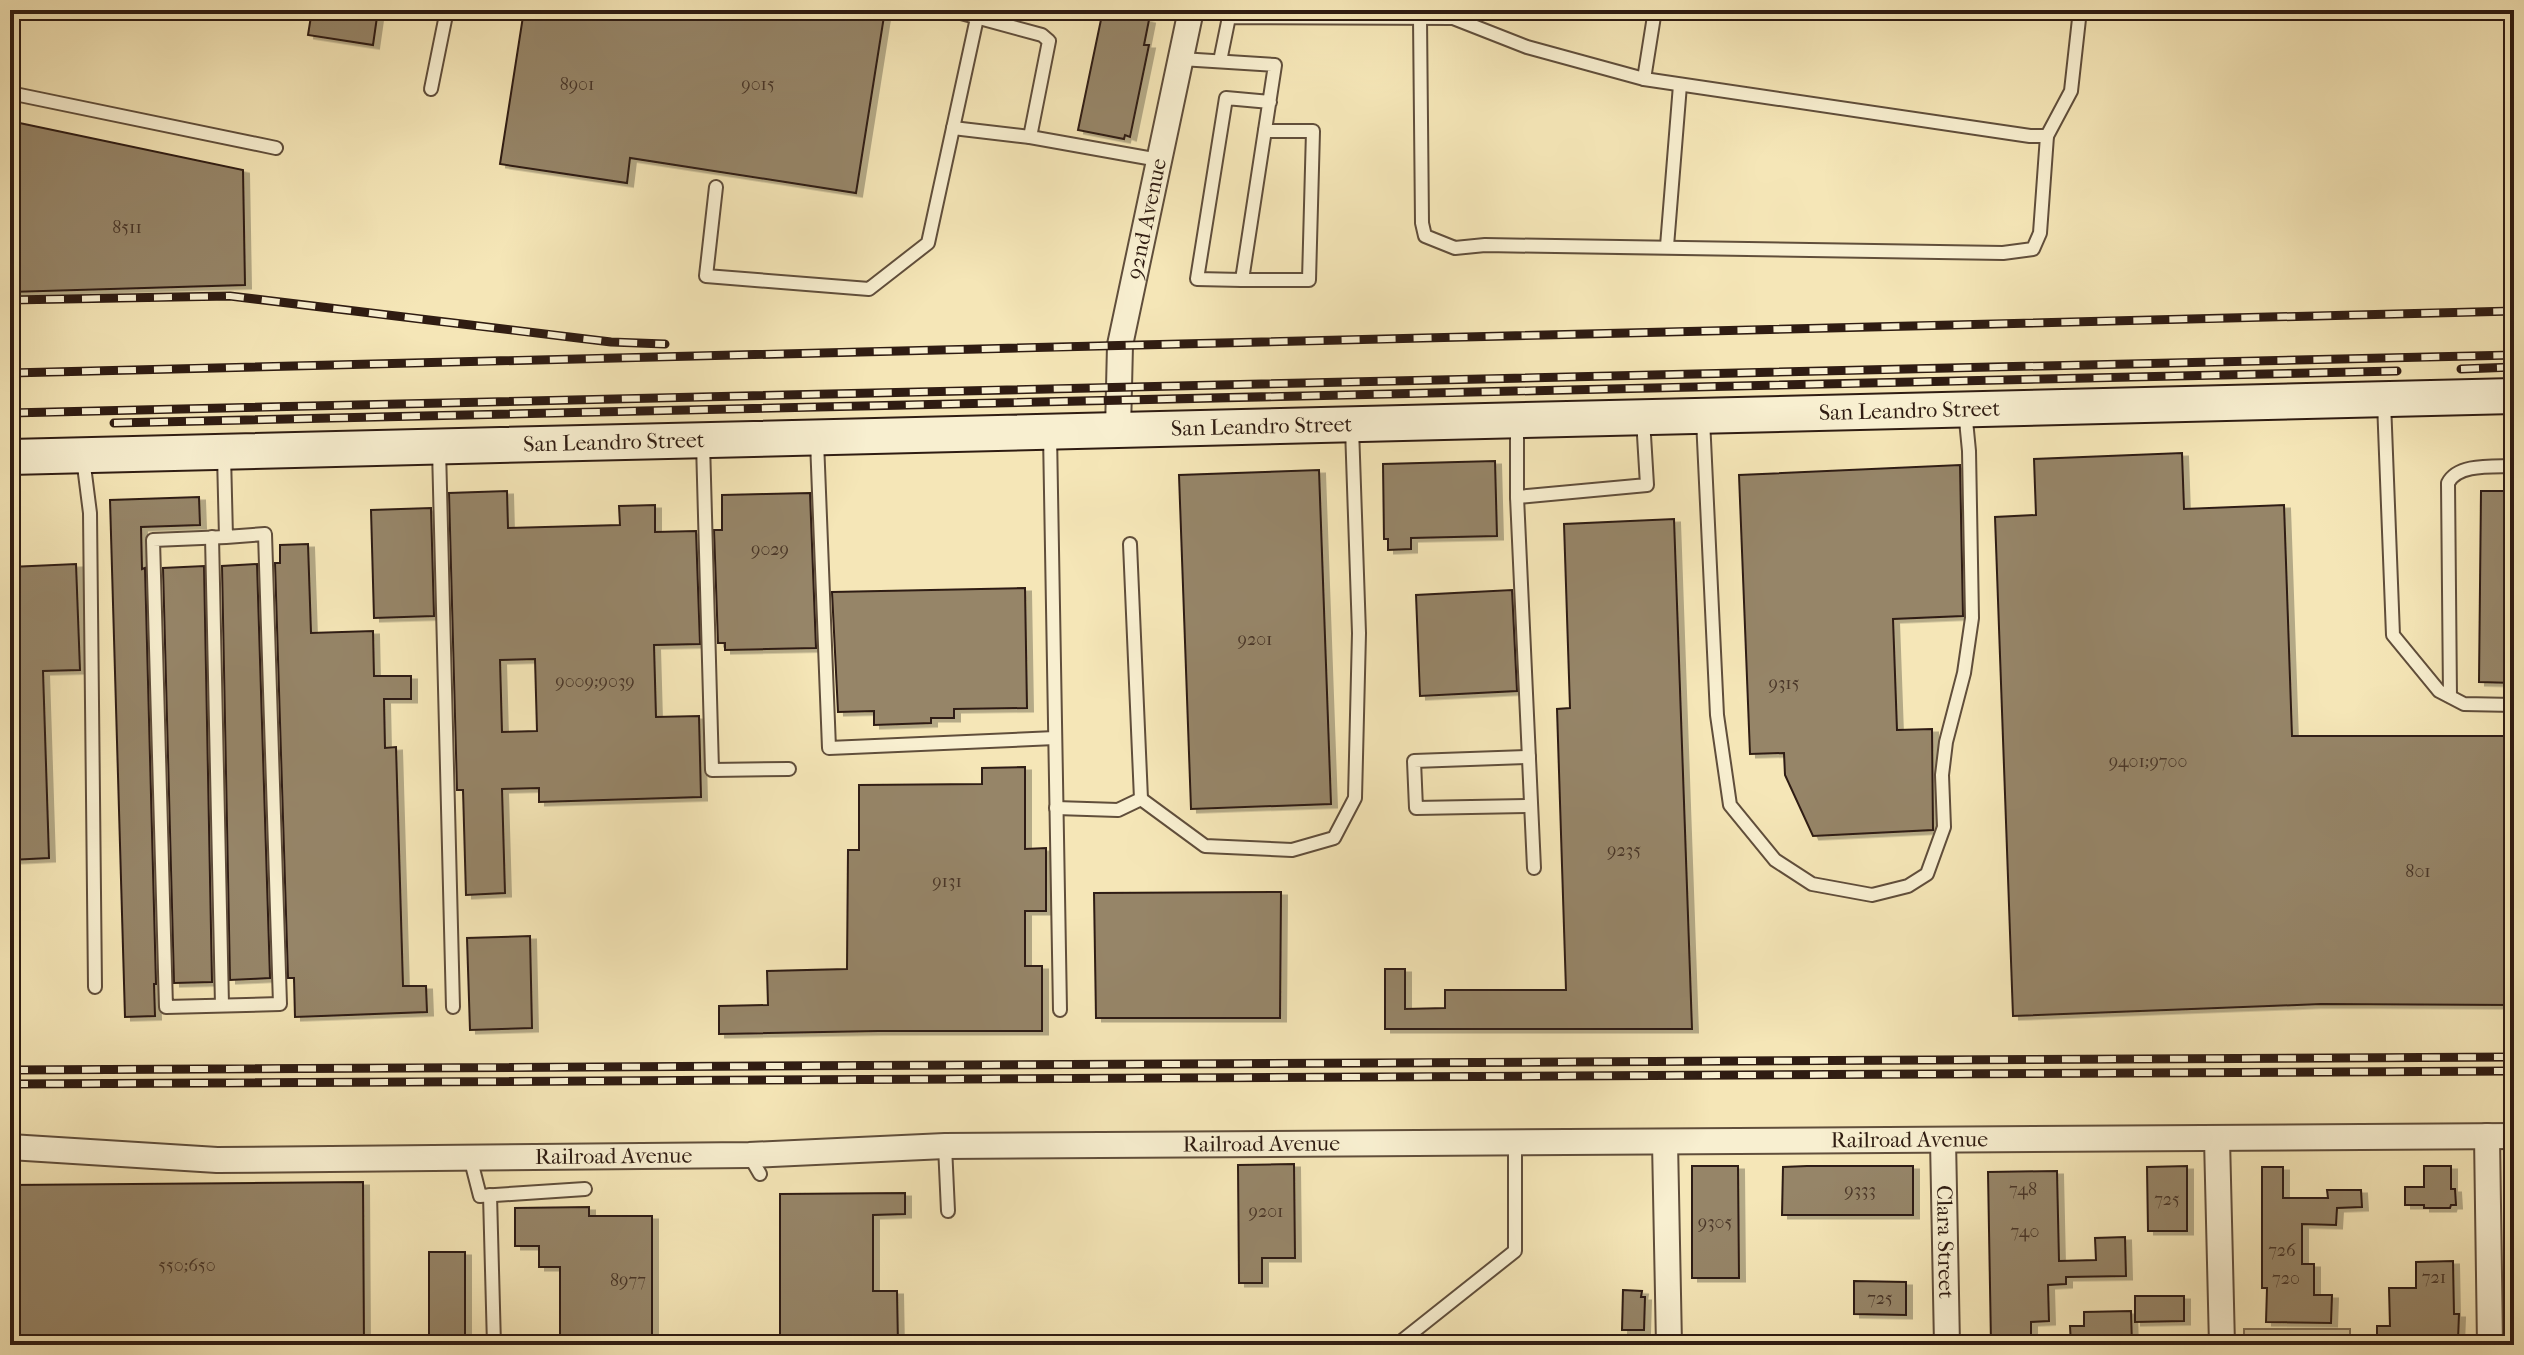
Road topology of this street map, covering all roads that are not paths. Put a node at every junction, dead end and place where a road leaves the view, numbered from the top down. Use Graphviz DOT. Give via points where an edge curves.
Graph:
graph roads {
  1 [pos="447,10"];
  2 [pos="950,10"];
  3 [pos="1191,10"];
  4 [pos="1655,10"];
  5 [pos="2080,10"];
  6 [pos="977,18"];
  7 [pos="1420,18"];
  8 [pos="1181,59"];
  9 [pos="1220,61"];
  10 [pos="1644,79"];
  11 [pos="1680,85"];
  12 [pos="431,89"];
  13 [pos="10,93"];
  14 [pos="1270,102"];
  15 [pos="953,128"];
  16 [pos="1265,131"];
  17 [pos="2047,136"];
  18 [pos="1030,137"];
  19 [pos="276,148"];
  20 [pos="1159,160"];
  21 [pos="716,187"];
  22 [pos="1667,246"];
  23 [pos="1242,280"];
  24 [pos="2514,396"];
  25 [pos="2384,399"];
  26 [pos="1965,409"];
  27 [pos="1703,416"];
  28 [pos="1643,417"];
  29 [pos="1517,421"];
  30 [pos="1352,425"];
  31 [pos="1118,430"];
  32 [pos="1050,431"];
  33 [pos="817,437"];
  34 [pos="703,440"];
  35 [pos="438,446"];
  36 [pos="224,451"];
  37 [pos="83,455"];
  38 [pos="10,457"];
  39 [pos="2514,466"];
  40 [pos="1517,497"];
  41 [pos="212,537"];
  42 [pos="226,537"];
  43 [pos="1130,544"];
  44 [pos="2450,696"];
  45 [pos="2514,705"];
  46 [pos="1055,738"];
  47 [pos="1529,757"];
  48 [pos="789,769"];
  49 [pos="1141,799"];
  50 [pos="1530,806"];
  51 [pos="1056,808"];
  52 [pos="1534,868"];
  53 [pos="95,987"];
  54 [pos="222,1005"];
  55 [pos="453,1007"];
  56 [pos="1060,1010"];
  57 [pos="2487,1136"];
  58 [pos="2514,1136"];
  59 [pos="2217,1139"];
  60 [pos="1943,1140"];
  61 [pos="1665,1142"];
  62 [pos="1515,1144"];
  63 [pos="945,1146"];
  64 [pos="10,1147"];
  65 [pos="470,1157"];
  66 [pos="585,1189"];
  67 [pos="490,1195"];
  68 [pos="948,1211"];
  69 [pos="1403,1340"];
  70 [pos="494,1345"];
  71 [pos="1669,1345"];
  72 [pos="1947,1345"];
  73 [pos="2222,1345"];
  74 [pos="2490,1345"];
  1 -- 12 [label="lane"];
  2 -- 6 [label="lane"];
  3 -- 8 [label="street, 92nd Avenue"];
  4 -- 10 [label="lane"];
  5 -- 17 [label="lane" via="2071,91"];
  6 -- 15 [label="lane"];
  6 -- 18 [label="lane" via="1049,41"];
  7 -- 9 [label="lane" via="1229,17"];
  7 -- 10 [label="lane" via="1453,18 1527,47"];
  7 -- 22 [label="lane" via="1425,236 1455,248"];
  8 -- 9 [label="lane"];
  8 -- 20 [label="street, 92nd Avenue"];
  9 -- 14 [label="lane" via="1275,65"];
  10 -- 11 [label="lane"];
  11 -- 17 [label="lane"];
  11 -- 22 [label="lane"];
  13 -- 19 [label="lane"];
  14 -- 16 [label="lane"];
  14 -- 23 [label="lane" via="1226,98 1197,279"];
  15 -- 18 [label="lane"];
  15 -- 21 [label="lane" via="928,243 869,289 706,276"];
  16 -- 23 [label="lane"];
  16 -- 23 [label="lane" via="1313,131 1309,280"];
  17 -- 22 [label="lane" via="2040,233 2033,249 2003,253"];
  18 -- 20 [label="lane"];
  20 -- 31 [label="street, 92nd Avenue" via="1120,345"];
  24 -- 25 [label="main road, San Leandro Street"];
  25 -- 26 [label="main road, San Leandro Street"];
  25 -- 44 [label="lane" via="2393,635 2439,691"];
  26 -- 27 [label="main road, San Leandro Street"];
  26 -- 27 [label="lane" via="1972,618 1946,742 1944,827 1927,874 1908,886 1872,895 1812,884 1775,860 1730,805 1717,715"];
  27 -- 28 [label="main road, San Leandro Street"];
  28 -- 29 [label="main road, San Leandro Street"];
  28 -- 40 [label="lane" via="1647,485"];
  29 -- 30 [label="main road, San Leandro Street"];
  29 -- 40 [label="lane"];
  30 -- 31 [label="main road, San Leandro Street"];
  30 -- 49 [label="lane" via="1359,633 1355,798 1334,838 1292,850 1205,846"];
  31 -- 32 [label="main road, San Leandro Street"];
  32 -- 33 [label="main road, San Leandro Street"];
  32 -- 46 [label="lane"];
  33 -- 34 [label="main road, San Leandro Street"];
  33 -- 46 [label="lane" via="829,748"];
  34 -- 35 [label="main road, San Leandro Street"];
  34 -- 48 [label="lane" via="712,770"];
  35 -- 36 [label="main road, San Leandro Street"];
  35 -- 55 [label="lane"];
  36 -- 37 [label="main road, San Leandro Street"];
  36 -- 42 [label="lane"];
  37 -- 38 [label="main road, San Leandro Street"];
  37 -- 53 [label="lane" via="90,513"];
  39 -- 44 [label="lane" via="2474,468 2459,472 2448,483"];
  40 -- 47 [label="lane"];
  41 -- 42 [label="lane"];
  41 -- 54 [label="lane"];
  41 -- 54 [label="lane" via="153,540 166,1007"];
  42 -- 54 [label="lane" via="265,534 280,1004"];
  43 -- 49 [label="lane"];
  44 -- 45 [label="lane" via="2464,704"];
  46 -- 51 [label="lane"];
  47 -- 50 [label="lane"];
  47 -- 50 [label="lane" via="1414,761 1416,808"];
  49 -- 51 [label="lane" via="1118,810"];
  50 -- 52 [label="lane"];
  51 -- 56 [label="lane"];
  57 -- 58 [label="street, Railroad Avenue"];
  57 -- 59 [label="street, Railroad Avenue"];
  57 -- 74 [label="street"];
  59 -- 60 [label="street, Railroad Avenue"];
  59 -- 73 [label="street"];
  60 -- 61 [label="street, Railroad Avenue"];
  60 -- 72 [label="street, Clara Street"];
  61 -- 62 [label="street, Railroad Avenue"];
  61 -- 71 [label="street"];
  62 -- 63 [label="street, Railroad Avenue"];
  62 -- 69 [label="lane" via="1515,1251"];
  63 -- 65 [label="street, Railroad Avenue" via="755,1164"];
  63 -- 68 [label="lane"];
  64 -- 65 [label="street, Railroad Avenue" via="217,1160"];
  65 -- 67 [label="lane" via="480,1196"];
  66 -- 67 [label="lane"];
  67 -- 70 [label="lane"];
}
